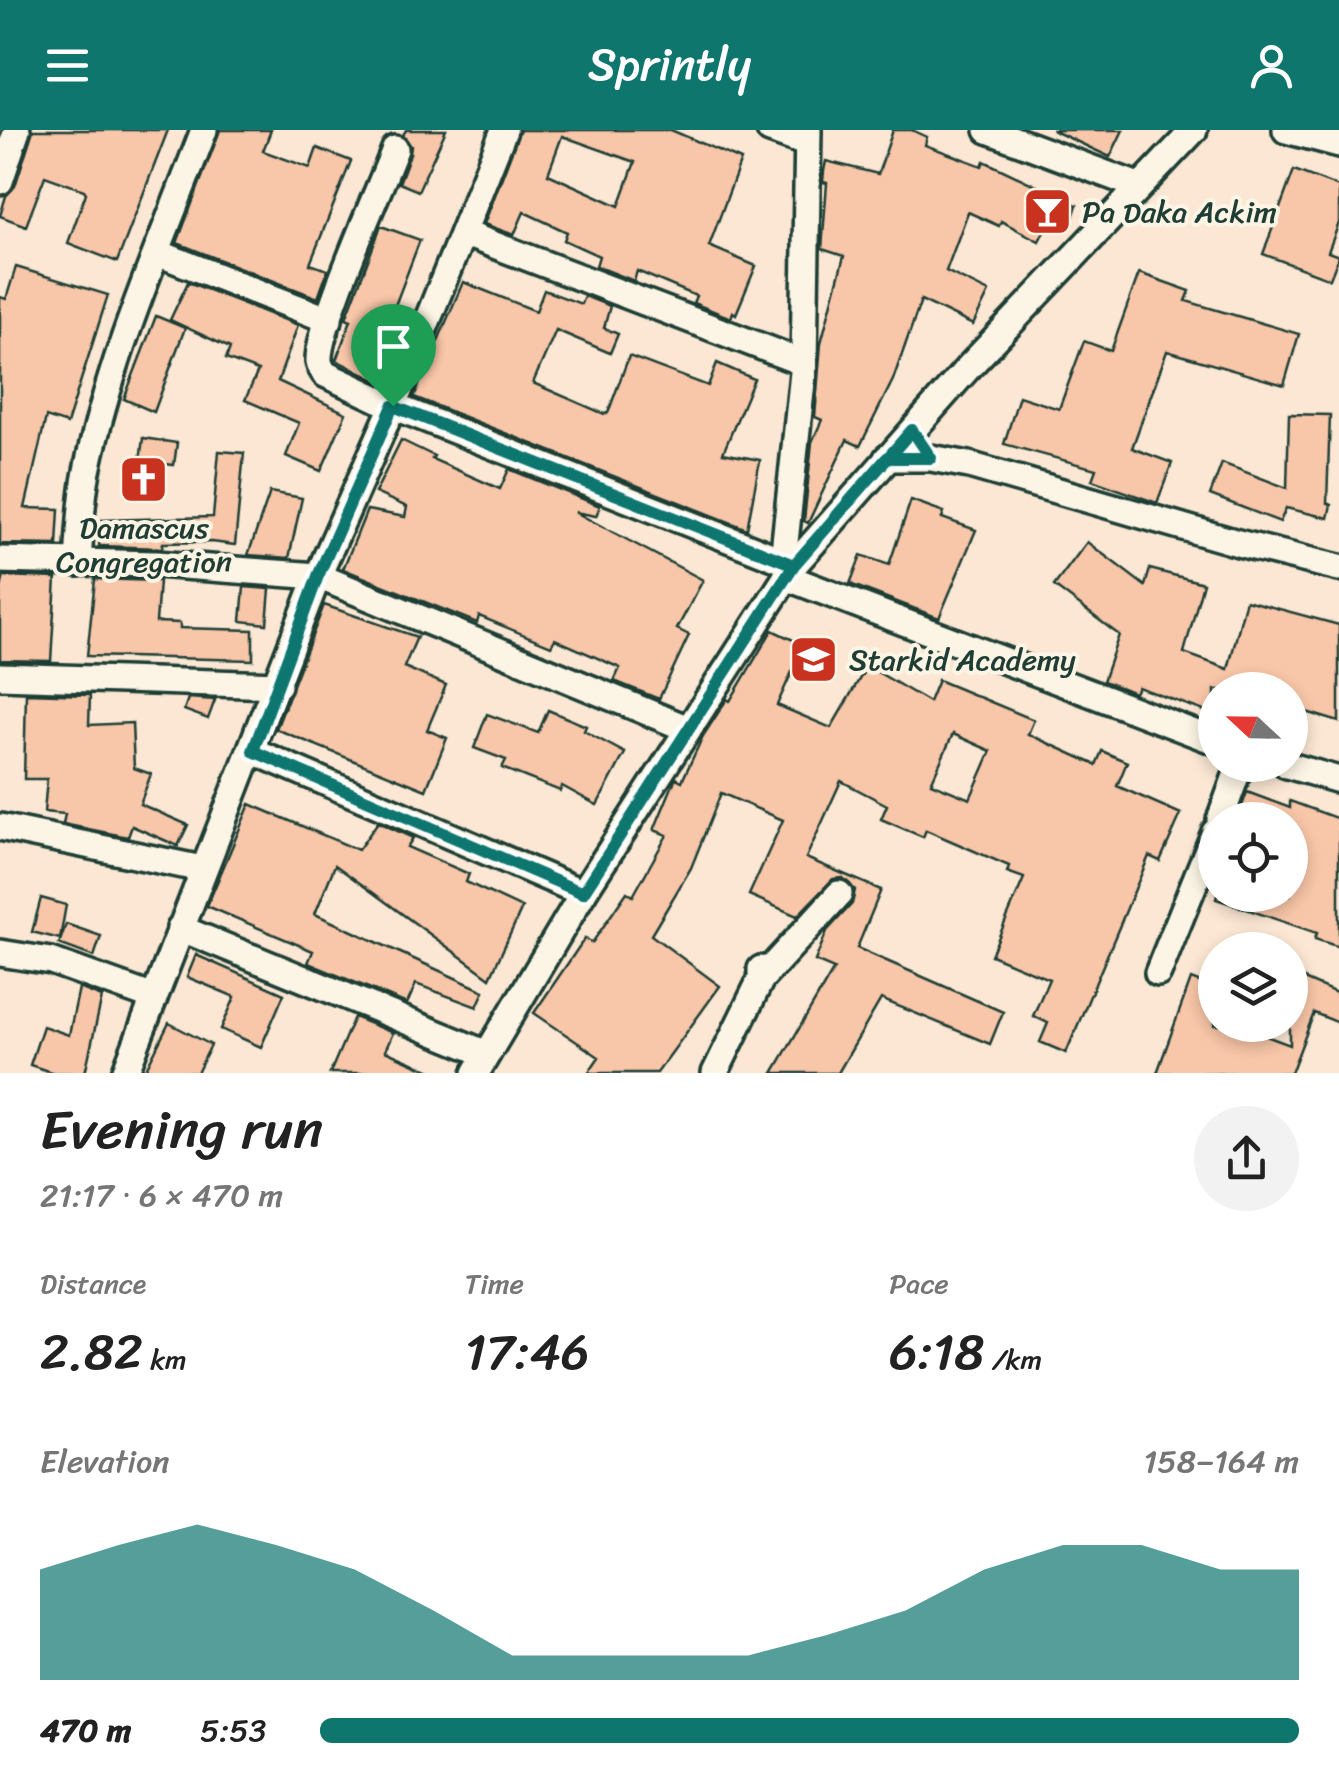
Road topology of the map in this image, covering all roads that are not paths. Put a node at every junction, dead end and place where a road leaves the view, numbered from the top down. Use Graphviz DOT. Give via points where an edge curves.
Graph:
graph roads {
  1 [pos="18,130"];
  2 [pos="204,130"];
  3 [pos="504,130"];
  4 [pos="770,130"];
  5 [pos="988,130"];
  6 [pos="1194,130"];
  7 [pos="1286,130"];
  8 [pos="807,136"];
  9 [pos="1339,144"];
  10 [pos="396,149"];
  11 [pos="0,181"];
  12 [pos="1138,186"];
  13 [pos="463,234"];
  14 [pos="158,252"];
  15 [pos="329,320"];
  16 [pos="804,364"];
  17 [pos="393,406"];
  18 [pos="912,430"];
  19 [pos="887,458"];
  20 [pos="931,458"];
  21 [pos="0,560"];
  22 [pos="78,563"];
  23 [pos="788,568"];
  24 [pos="1339,568"];
  25 [pos="318,576"];
  26 [pos="0,676"];
  27 [pos="278,685"];
  28 [pos="686,728"];
  29 [pos="1198,734"];
  30 [pos="253,751"];
  31 [pos="1308,771"];
  32 [pos="1339,780"];
  33 [pos="0,827"];
  34 [pos="202,868"];
  35 [pos="1198,874"];
  36 [pos="583,893"];
  37 [pos="839,894"];
  38 [pos="180,928"];
  39 [pos="0,952"];
  40 [pos="1158,973"];
  41 [pos="154,998"];
  42 [pos="482,1064"];
  43 [pos="125,1073"];
  44 [pos="715,1073"];
  1 -- 11 [label="street"];
  2 -- 14 [label="street"];
  3 -- 13 [label="street"];
  4 -- 8 [label="street"];
  5 -- 12 [label="street"];
  6 -- 12 [label="street"];
  7 -- 9 [label="street"];
  8 -- 16 [label="street"];
  10 -- 15 [label="street"];
  12 -- 18 [label="street"];
  13 -- 16 [label="street"];
  13 -- 17 [label="street"];
  14 -- 15 [label="street"];
  14 -- 22 [label="street" via="96,434"];
  15 -- 17 [label="street" via="319,364 325,374"];
  16 -- 23 [label="street"];
  17 -- 23 [label="street"];
  17 -- 25 [label="street"];
  18 -- 19 [label="street"];
  18 -- 20 [label="street"];
  19 -- 20 [label="street"];
  19 -- 23 [label="street"];
  20 -- 24 [label="street"];
  21 -- 22 [label="street"];
  22 -- 25 [label="street"];
  23 -- 28 [label="street"];
  23 -- 29 [label="street"];
  25 -- 27 [label="street"];
  25 -- 28 [label="street"];
  26 -- 27 [label="street"];
  27 -- 30 [label="street"];
  28 -- 36 [label="street"];
  30 -- 34 [label="street"];
  30 -- 36 [label="street"];
  31 -- 32 [label="street"];
  33 -- 34 [label="street"];
  34 -- 38 [label="street"];
  35 -- 40 [label="street"];
  36 -- 42 [label="street"];
  37 -- 44 [label="street" via="761,974"];
  38 -- 41 [label="street"];
  38 -- 42 [label="street"];
  39 -- 41 [label="street" via="51,961"];
  41 -- 43 [label="street"];
}
